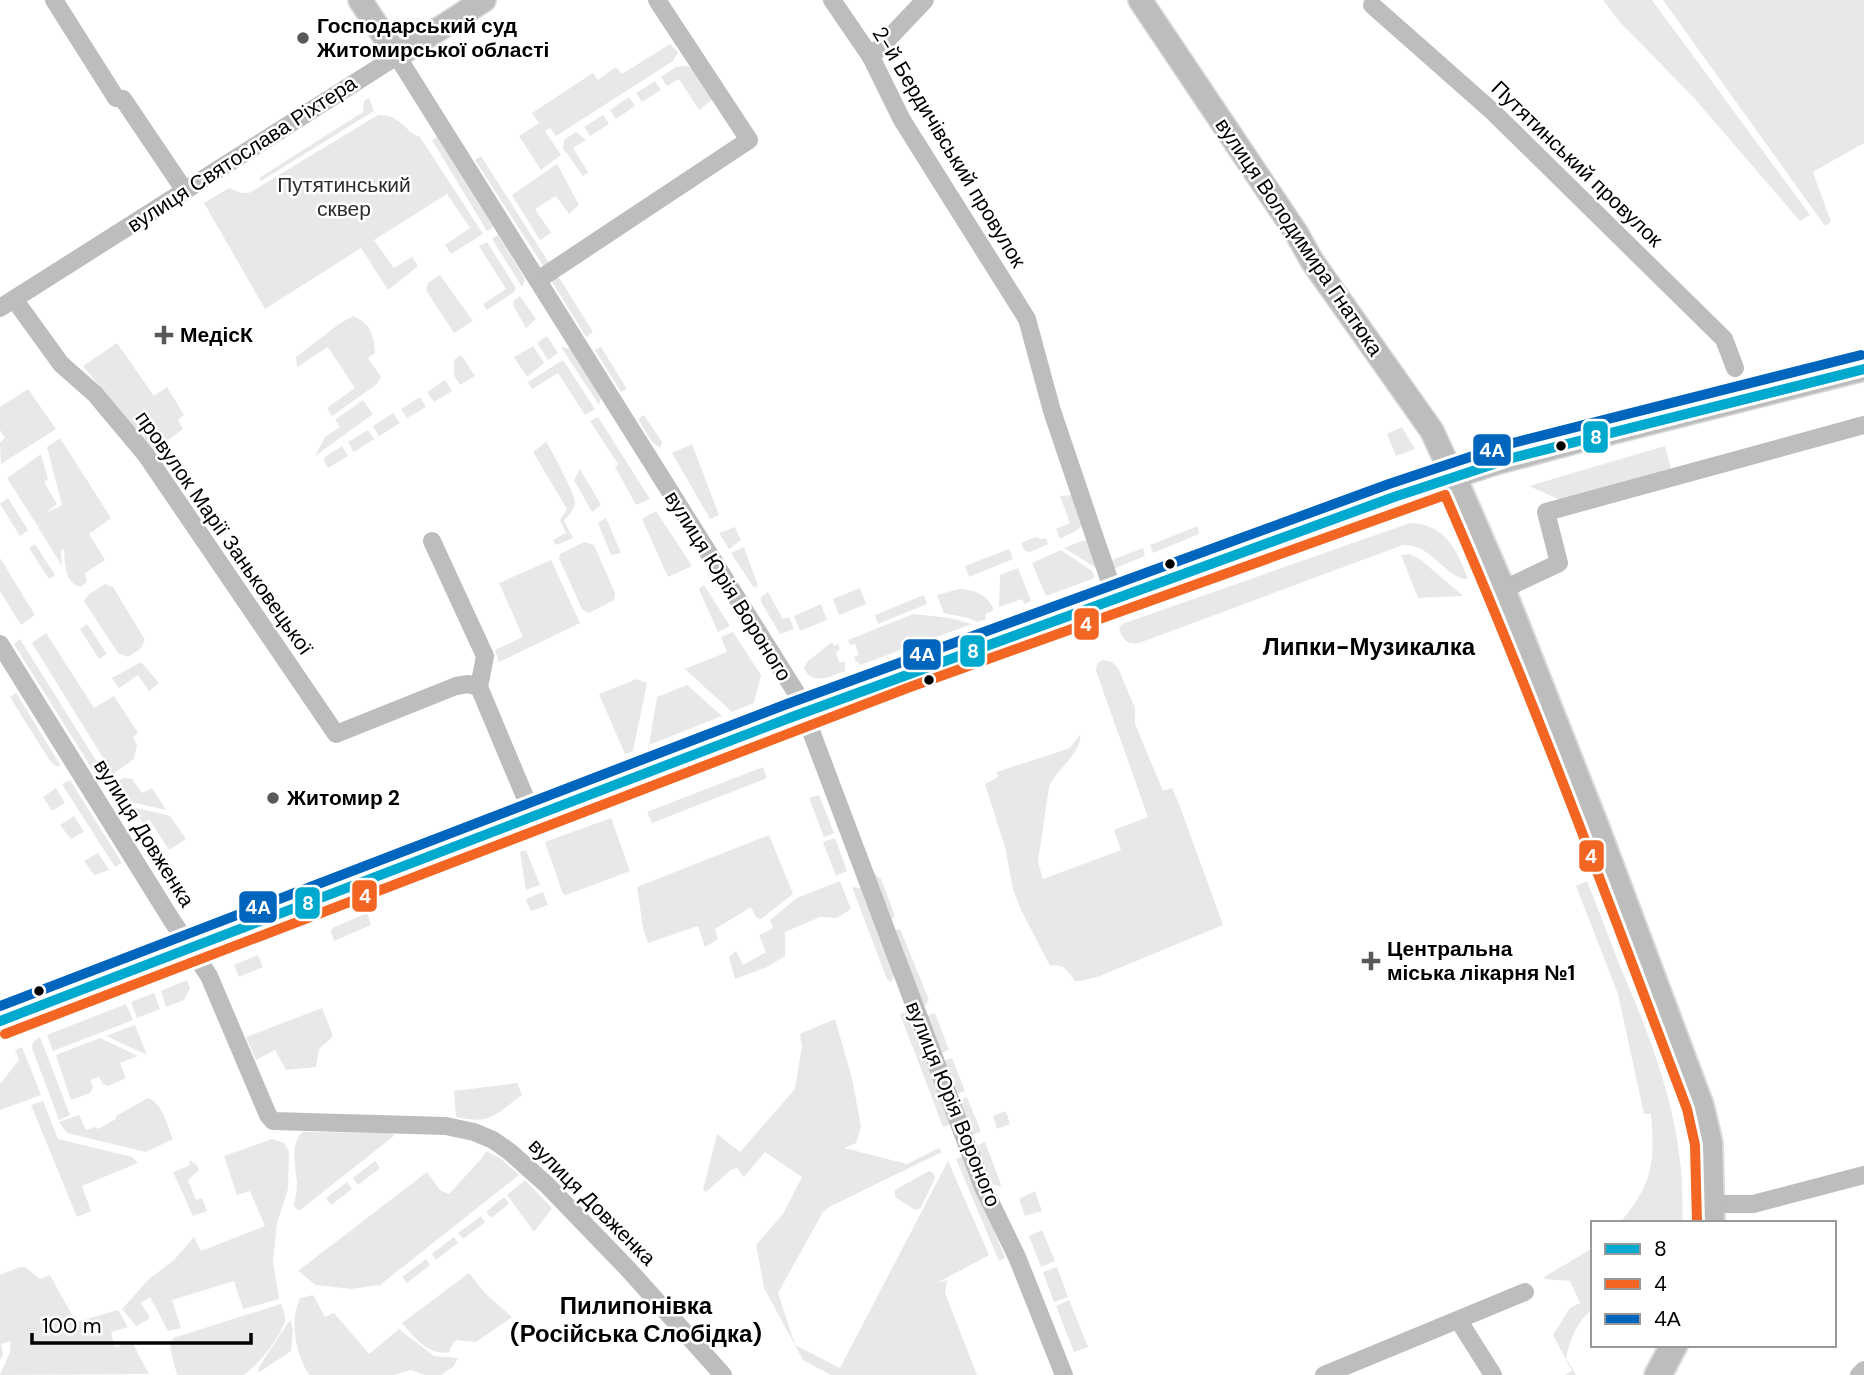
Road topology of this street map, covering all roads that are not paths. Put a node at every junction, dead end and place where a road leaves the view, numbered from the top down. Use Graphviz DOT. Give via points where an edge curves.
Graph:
graph roads {
  1 [pos="54,0"];
  2 [pos="360,0"];
  3 [pos="484,0"];
  4 [pos="657,0"];
  5 [pos="832,0"];
  6 [pos="925,0"];
  7 [pos="1140,0"];
  8 [pos="1372,5"];
  9 [pos="397,56"];
  10 [pos="871,57"];
  11 [pos="185,191"];
  12 [pos="538,280"];
  13 [pos="7,304"];
  14 [pos="1735,368"];
  15 [pos="1864,369"];
  16 [pos="1864,379"];
  17 [pos="1864,425"];
  18 [pos="1455,483"];
  19 [pos="432,541"];
  20 [pos="1502,590"];
  21 [pos="1115,597"];
  22 [pos="0,644"];
  23 [pos="479,687"];
  24 [pos="806,717"];
  25 [pos="533,816"];
  26 [pos="192,951"];
  27 [pos="0,1021"];
  28 [pos="0,1031"];
  29 [pos="1864,1175"];
  30 [pos="1711,1213"];
  31 [pos="1525,1292"];
  32 [pos="1459,1321"];
  33 [pos="1673,1347"];
  34 [pos="1864,1370"];
  35 [pos="723,1375"];
  36 [pos="1064,1375"];
  37 [pos="1324,1375"];
  38 [pos="1493,1375"];
  39 [pos="1658,1375"];
  40 [pos="1859,1375"];
  1 -- 11 [label="street" via="116,98 123,99"];
  2 -- 9 [label="main road, вулиця Юрія Вороного"];
  3 -- 9 [label="main road, вулиця Святослава Ріхтера"];
  4 -- 12 [label="street" via="748,139"];
  5 -- 10 [label="street, 2-й Бердичівський провулок"];
  6 -- 10 [label="street"];
  7 -- 18 [label="main road, вулиця Володимира Гнатюка" via="1312,261 1432,431"];
  8 -- 14 [label="street, Путятинський провулок" via="1492,111 1677,292 1724,339"];
  9 -- 11 [label="street, вулиця Святослава Ріхтера"];
  9 -- 12 [label="street, вулиця Юрія Вороного"];
  10 -- 21 [label="street, 2-й Бердичівський провулок" via="902,120 1027,319 1052,411"];
  11 -- 13 [label="street, вулиця Святослава Ріхтера"];
  12 -- 24 [label="street, вулиця Юрія Вороного" via="797,694"];
  13 -- 23 [label="street, провулок Марії Заньковецької" via="61,365 95,394 146,455 337,734 456,686"];
  15 -- 18 [label="main road" via="1502,461"];
  16 -- 18 [label="main road"];
  17 -- 20 [label="street" via="1546,512 1559,563"];
  18 -- 20 [label="highway"];
  18 -- 21 [label="highway"];
  18 -- 24 [label="highway"];
  19 -- 23 [label="street" via="485,656"];
  20 -- 30 [label="highway" via="1700,1105 1709,1143"];
  21 -- 24 [label="highway"];
  22 -- 26 [label="street, вулиця Довженка"];
  23 -- 25 [label="street"];
  24 -- 25 [label="highway"];
  24 -- 26 [label="highway"];
  24 -- 36 [label="street, вулиця Юрія Вороного" via="983,1187 1017,1257"];
  25 -- 26 [label="highway"];
  26 -- 27 [label="highway"];
  26 -- 28 [label="highway"];
  26 -- 35 [label="street, вулиця Довженка" via="209,976 273,1121 446,1126 493,1140 547,1185"];
  29 -- 30 [label="street"];
  31 -- 32 [label="street"];
  32 -- 37 [label="street"];
  32 -- 38 [label="street"];
  33 -- 39 [label="highway"];
  34 -- 40 [label="street"];
}
